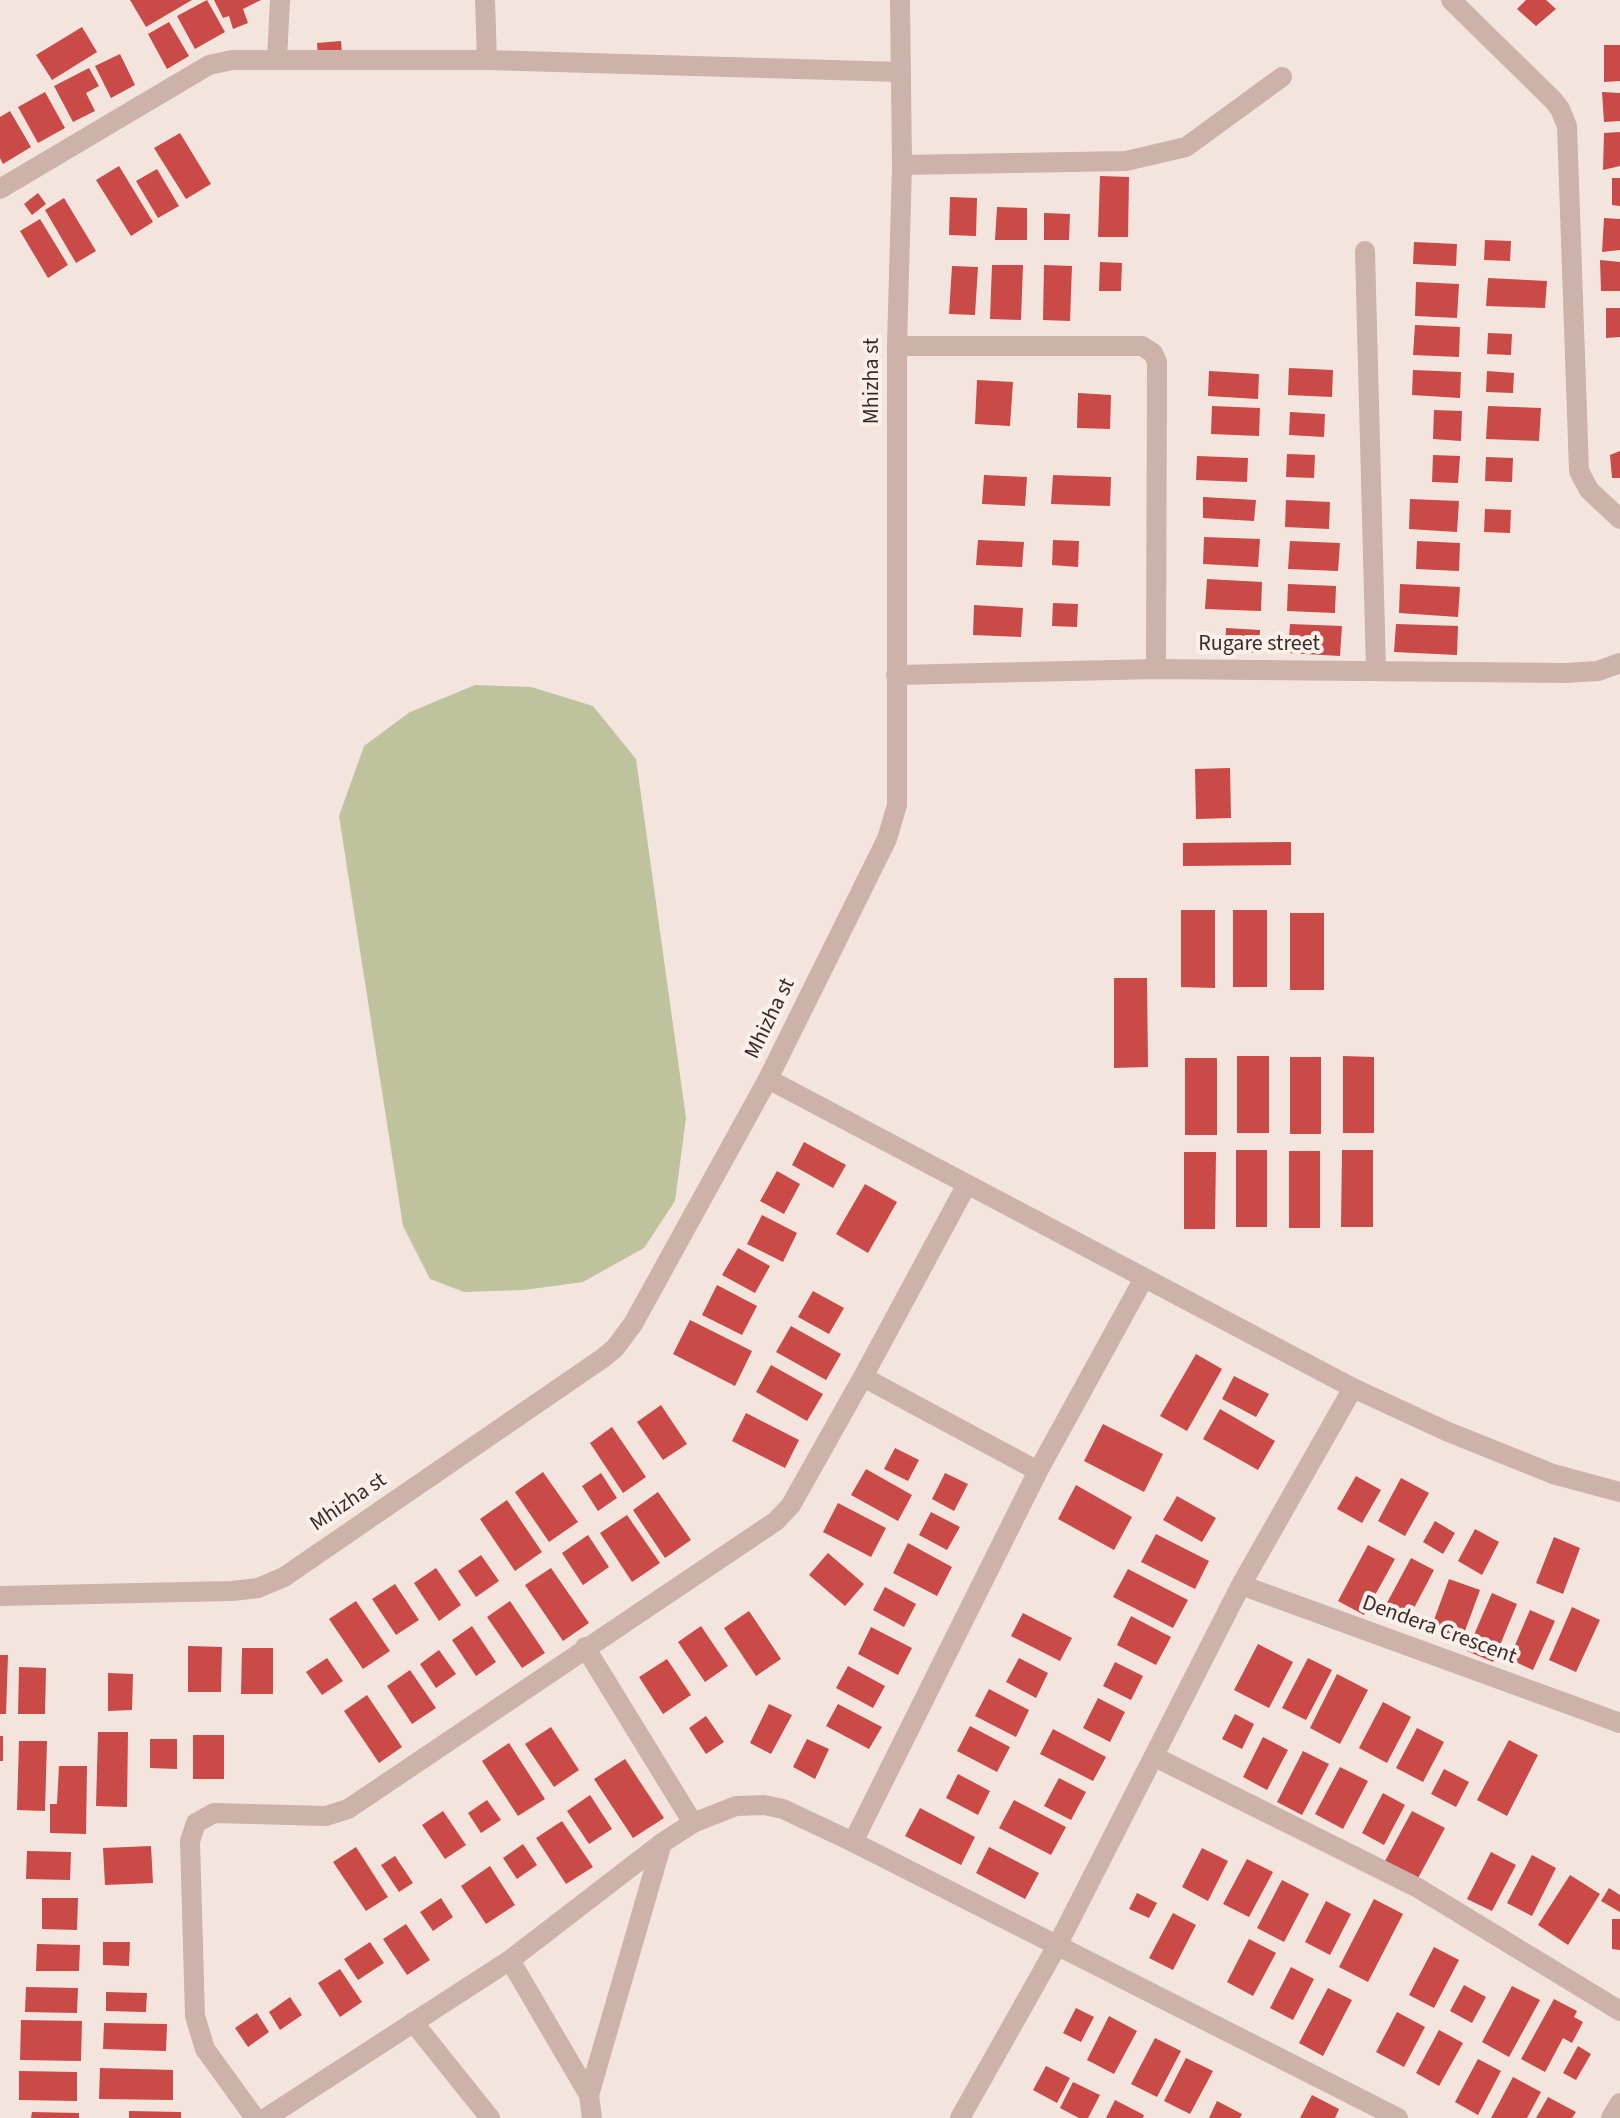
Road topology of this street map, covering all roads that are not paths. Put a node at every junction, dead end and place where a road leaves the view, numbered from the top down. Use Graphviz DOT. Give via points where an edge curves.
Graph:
graph roads {
  1 [pos="280,0"];
  2 [pos="485,0"];
  3 [pos="900,0"];
  4 [pos="1451,0"];
  5 [pos="277,59"];
  6 [pos="487,60"];
  7 [pos="901,72"];
  8 [pos="1282,77"];
  9 [pos="902,165"];
  10 [pos="0,189"];
  11 [pos="1365,251"];
  12 [pos="897,346"];
  13 [pos="1620,519"];
  14 [pos="1620,663"];
  15 [pos="1156,669"];
  16 [pos="1376,670"];
  17 [pos="896,675"];
  18 [pos="768,1079"];
  19 [pos="966,1186"];
  20 [pos="1144,1278"];
  21 [pos="863,1377"];
  22 [pos="1353,1388"];
  23 [pos="1038,1471"];
  24 [pos="1620,1492"];
  25 [pos="1241,1585"];
  26 [pos="0,1596"];
  27 [pos="585,1647"];
  28 [pos="1620,1723"];
  29 [pos="1155,1757"];
  30 [pos="693,1823"];
  31 [pos="853,1842"];
  32 [pos="662,1843"];
  33 [pos="1058,1944"];
  34 [pos="510,1960"];
  35 [pos="1620,2011"];
  36 [pos="413,2022"];
  37 [pos="589,2095"];
  38 [pos="1620,2103"];
  39 [pos="255,2118"];
  40 [pos="266,2118"];
  41 [pos="490,2118"];
  42 [pos="592,2118"];
  43 [pos="960,2118"];
  44 [pos="1398,2118"];
  45 [pos="1611,2118"];
  1 -- 5 [label="street"];
  2 -- 6 [label="street"];
  3 -- 7 [label="street, Mhizha st"];
  4 -- 13 [label="street" via="1553,100 1567,126 1579,471 1589,490"];
  5 -- 6 [label="street"];
  5 -- 10 [label="street" via="209,65"];
  6 -- 7 [label="street"];
  7 -- 9 [label="street, Mhizha st"];
  8 -- 9 [label="street" via="1186,147 1126,161"];
  9 -- 12 [label="street, Mhizha st"];
  11 -- 16 [label="street"];
  12 -- 15 [label="street" via="1142,346 1153,353"];
  12 -- 17 [label="street, Mhizha st"];
  14 -- 16 [label="street, Rugare street" via="1565,673"];
  15 -- 16 [label="street, Rugare street"];
  15 -- 17 [label="street, Rugare street"];
  17 -- 18 [label="street, Mhizha st" via="897,805 887,839"];
  18 -- 19 [label="street"];
  18 -- 26 [label="street, Mhizha st" via="615,1348 284,1577 232,1591"];
  19 -- 20 [label="street"];
  19 -- 21 [label="street"];
  20 -- 22 [label="street"];
  20 -- 23 [label="street"];
  21 -- 23 [label="street"];
  21 -- 27 [label="street" via="791,1505 776,1521"];
  22 -- 24 [label="street" via="1553,1474"];
  22 -- 25 [label="street"];
  23 -- 31 [label="street"];
  25 -- 28 [label="street, Dendera Crescent"];
  25 -- 29 [label="street"];
  27 -- 30 [label="street"];
  27 -- 39 [label="street" via="348,1809 326,1816 214,1813 196,1823 190,1841 195,2016 205,2049"];
  29 -- 33 [label="street"];
  29 -- 35 [label="street" via="1418,1888"];
  30 -- 31 [label="street" via="736,1806 764,1805"];
  30 -- 32 [label="street"];
  31 -- 33 [label="street"];
  32 -- 34 [label="street"];
  32 -- 37 [label="street"];
  33 -- 43 [label="street"];
  33 -- 44 [label="street"];
  34 -- 36 [label="street"];
  34 -- 37 [label="street"];
  36 -- 40 [label="street"];
  36 -- 41 [label="street"];
  37 -- 42 [label="street"];
  38 -- 45 [label="street"];
}
